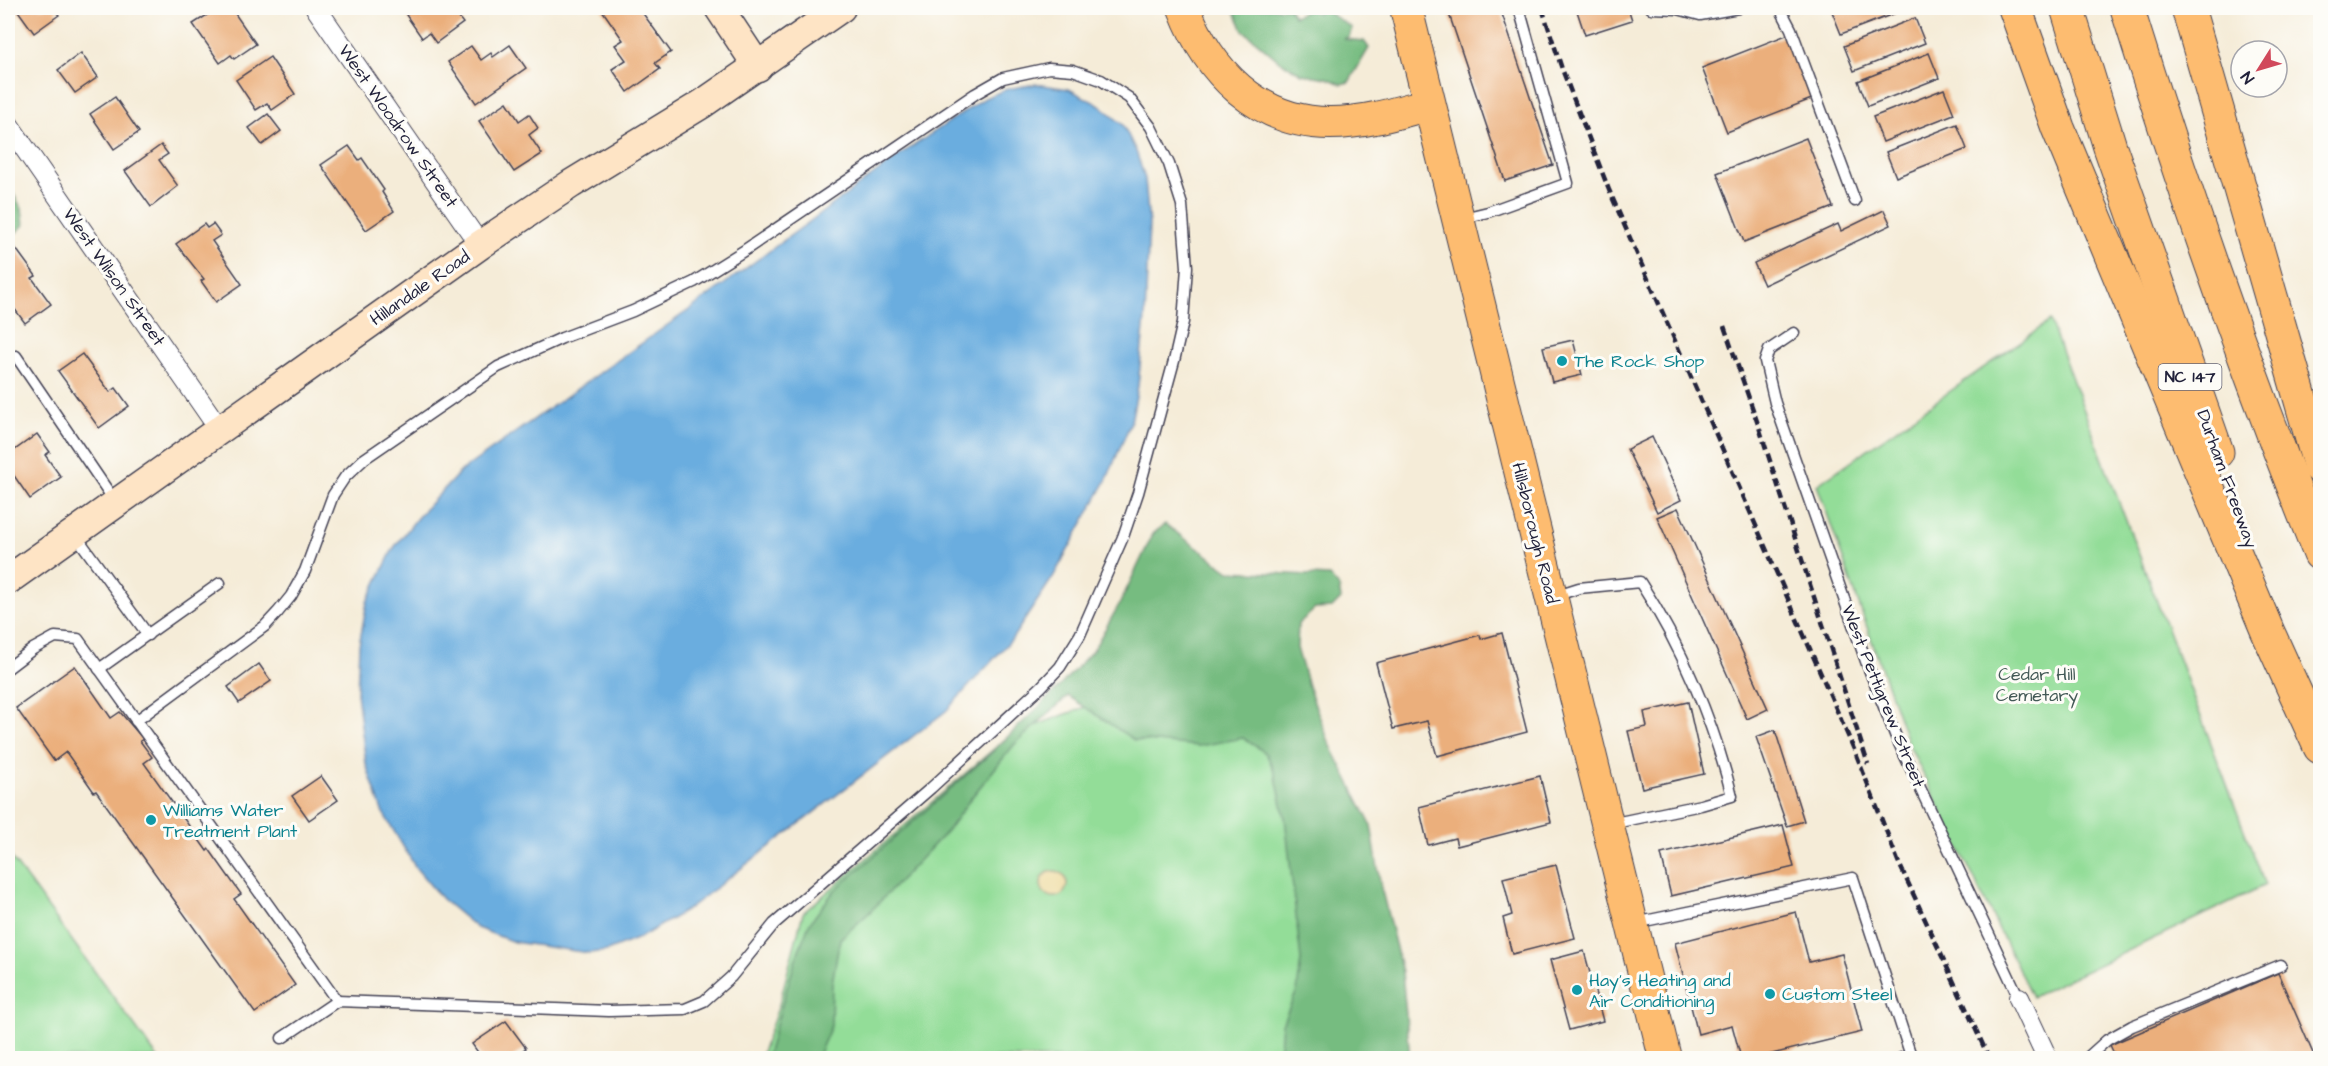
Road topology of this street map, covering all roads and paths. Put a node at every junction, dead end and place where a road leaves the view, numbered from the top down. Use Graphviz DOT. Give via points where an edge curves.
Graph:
graph roads {
  1 [pos="316,8"];
  2 [pos="719,8"];
  3 [pos="841,8"];
  4 [pos="1184,8"];
  5 [pos="1406,8"];
  6 [pos="1519,8"];
  7 [pos="1651,8"];
  8 [pos="1738,8"];
  9 [pos="1780,8"];
  10 [pos="2015,8"];
  11 [pos="2067,8"];
  12 [pos="2127,8"];
  13 [pos="2188,8"];
  14 [pos="758,66"];
  15 [pos="1429,104"];
  16 [pos="8,124"];
  17 [pos="1855,201"];
  18 [pos="1459,219"];
  19 [pos="480,245"];
  20 [pos="1794,333"];
  21 [pos="16,356"];
  22 [pos="220,430"];
  23 [pos="2320,467"];
  24 [pos="116,503"];
  25 [pos="74,533"];
  26 [pos="2320,554"];
  27 [pos="8,580"];
  28 [pos="220,582"];
  29 [pos="1551,597"];
  30 [pos="148,635"];
  31 [pos="8,668"];
  32 [pos="99,669"];
  33 [pos="136,721"];
  34 [pos="2320,746"];
  35 [pos="1608,824"];
  36 [pos="1632,924"];
  37 [pos="2281,965"];
  38 [pos="2019,998"];
  39 [pos="337,1001"];
  40 [pos="282,1038"];
  41 [pos="1665,1059"];
  42 [pos="1901,1059"];
  43 [pos="2047,1059"];
  44 [pos="2087,1059"];
  1 -- 19 [label="street, West Woodrow Street"];
  2 -- 14 [label="main road"];
  3 -- 14 [label="main road, Hillandale Road"];
  4 -- 15 [label="main road" via="1218,70 1249,96 1278,113 1330,123 1370,119"];
  5 -- 15 [label="main road, Hillsborough Road"];
  6 -- 18 [label="lane" via="1568,183"];
  7 -- 8 [label="lane" via="1700,15"];
  9 -- 17 [label="lane" via="1791,28"];
  10 -- 34 [label="highway" via="2058,128 2267,630"];
  11 -- 34 [label="highway, Durham Freeway / NC 147" via="2128,200"];
  12 -- 26 [label="highway, NC 147" via="2268,426"];
  13 -- 23 [label="highway"];
  14 -- 19 [label="main road, Hillandale Road"];
  15 -- 18 [label="main road, Hillsborough Road"];
  16 -- 22 [label="street, West Wilson Street"];
  18 -- 29 [label="main road, Hillsborough Road"];
  19 -- 22 [label="main road, Hillandale Road"];
  20 -- 38 [label="lane, West Pettigrew Street" via="1769,350 1765,361 1775,402 1896,737"];
  21 -- 24 [label="lane"];
  22 -- 24 [label="main road, Hillandale Road"];
  24 -- 25 [label="main road, Hillandale Road"];
  25 -- 27 [label="main road, Hillandale Road"];
  25 -- 30 [label="lane"];
  28 -- 30 [label="lane"];
  29 -- 35 [label="main road, Hillsborough Road"];
  29 -- 35 [label="lane" via="1579,588 1640,582 1657,607 1701,699 1730,784 1732,796"];
  30 -- 32 [label="lane"];
  31 -- 32 [label="lane" via="55,637 78,639"];
  32 -- 33 [label="lane"];
  33 -- 39 [label="lane"];
  33 -- 39 [label="lane" via="265,626 291,597 305,571 333,495 345,477 364,459 498,367 694,282 1003,78 1049,68 1073,70 1128,98 1151,127 1169,164 1182,205 1187,267 1183,321 1123,537 1080,634 1060,667 931,788 774,924 731,977 704,1001 685,1009 609,1011"];
  35 -- 36 [label="main road, Hillsborough Road"];
  36 -- 41 [label="main road, Hillsborough Road"];
  36 -- 42 [label="lane" via="1853,878 1911,1056"];
  37 -- 44 [label="lane" via="2132,1026 2107,1040"];
  38 -- 43 [label="street, West Pettigrew Street"];
  39 -- 40 [label="lane"];
}
